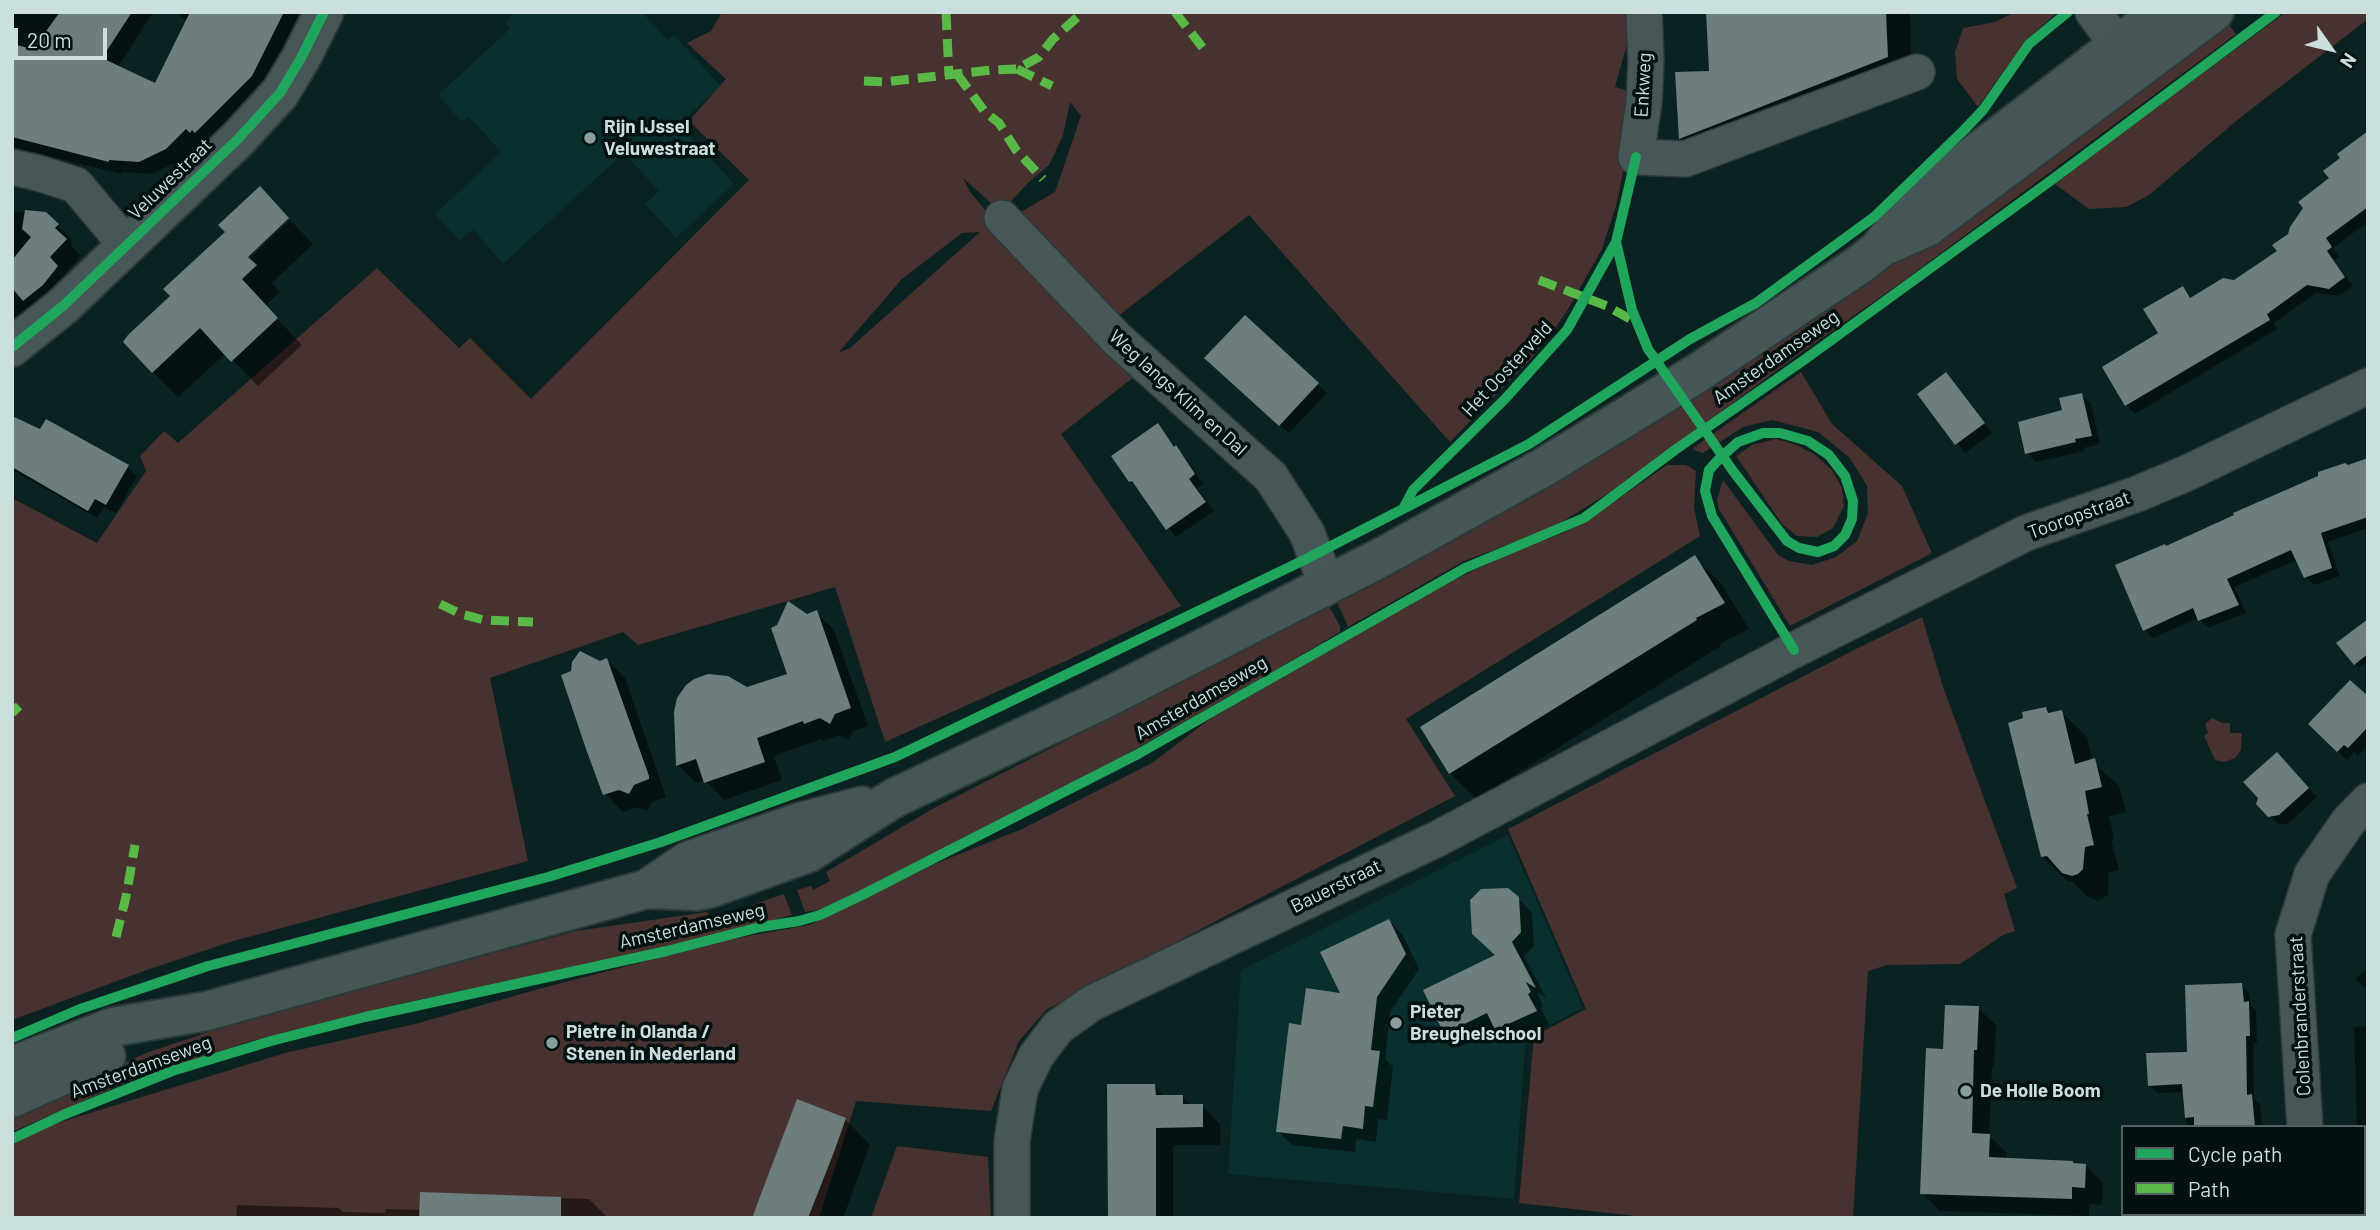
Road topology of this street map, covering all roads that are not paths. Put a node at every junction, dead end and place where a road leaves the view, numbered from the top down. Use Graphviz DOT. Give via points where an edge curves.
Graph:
graph roads {
  1 [pos="324,12"];
  2 [pos="1644,12"];
  3 [pos="2093,12"];
  4 [pos="2161,12"];
  5 [pos="2214,12"];
  6 [pos="2128,58"];
  7 [pos="1917,72"];
  8 [pos="12,167"];
  9 [pos="1002,218"];
  10 [pos="127,246"];
  11 [pos="12,347"];
  12 [pos="2368,386"];
  13 [pos="1327,586"];
  14 [pos="1794,650"];
  15 [pos="2368,801"];
  16 [pos="179,1016"];
  17 [pos="12,1066"];
  18 [pos="12,1098"];
  19 [pos="2305,1125"];
  20 [pos="1012,1218"];
  1 -- 10 [label="street, Veluwestraat" via="279,93"];
  2 -- 7 [label="street, Enkweg" via="1644,102 1636,157 1685,159"];
  3 -- 6 [label="street"];
  4 -- 6 [label="main road, Amsterdamseweg"];
  5 -- 6 [label="main road, Amsterdamseweg"];
  6 -- 13 [label="main road, Amsterdamseweg" via="1923,194 1878,250 1661,396 1544,467"];
  8 -- 10 [label="street" via="76,185"];
  9 -- 13 [label="street, Weg langs Klim en Dal" via="1117,339 1271,477 1307,533"];
  10 -- 11 [label="street, Veluwestraat"];
  12 -- 14 [label="street, Tooropstraat" via="2187,473 2026,533"];
  13 -- 16 [label="main road, Amsterdamseweg" via="894,798 796,858 711,888 647,889"];
  14 -- 20 [label="street, Bauerstraat" via="1437,839 1092,1003 1058,1027 1036,1056 1020,1089 1012,1141"];
  15 -- 19 [label="street, Colenbranderstraat" via="2312,874 2293,935"];
  16 -- 17 [label="main road, Amsterdamseweg" via="113,1027"];
  16 -- 18 [label="main road, Amsterdamseweg" via="141,1041"];
}
